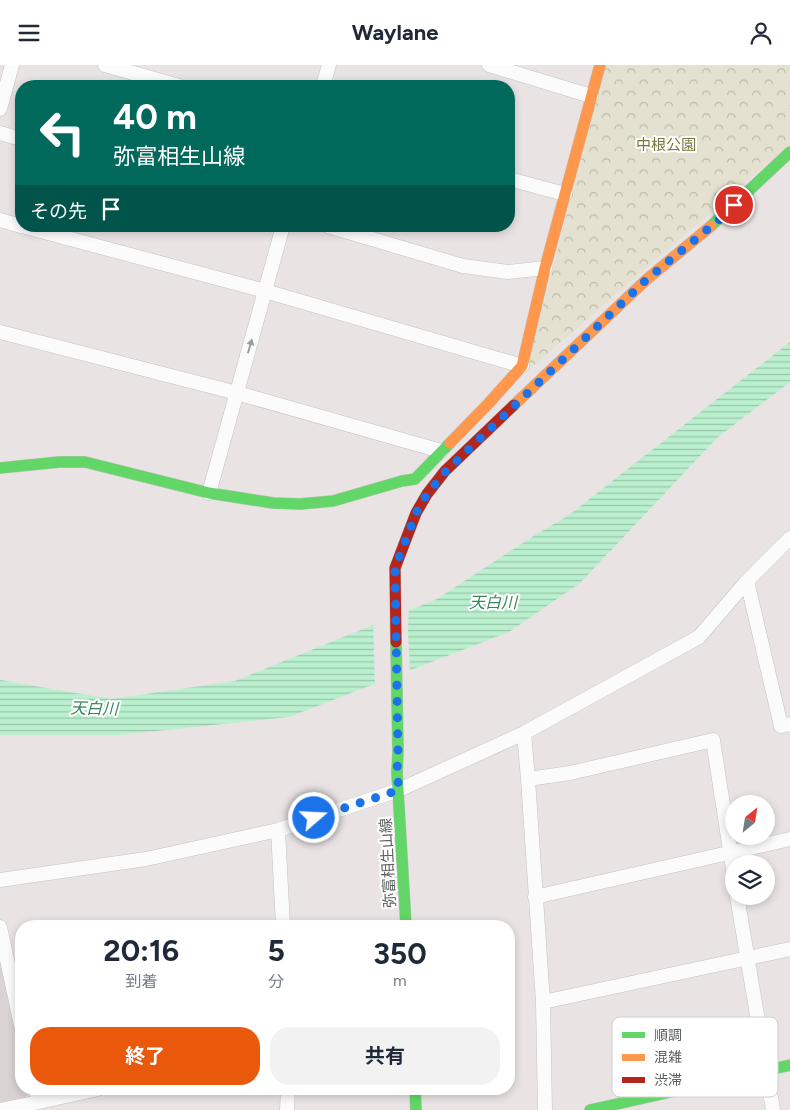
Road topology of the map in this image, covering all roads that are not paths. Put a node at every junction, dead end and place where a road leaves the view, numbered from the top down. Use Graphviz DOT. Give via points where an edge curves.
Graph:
graph roads {
  1 [pos="12,65"];
  2 [pos="105,65"];
  3 [pos="329,65"];
  4 [pos="489,65"];
  5 [pos="600,65"];
  6 [pos="158,80"];
  7 [pos="325,80"];
  8 [pos="591,96"];
  9 [pos="0,109"];
  10 [pos="0,133"];
  11 [pos="15,137"];
  12 [pos="790,152"];
  13 [pos="515,181"];
  14 [pos="565,194"];
  15 [pos="0,221"];
  16 [pos="15,224"];
  17 [pos="44,232"];
  18 [pos="281,232"];
  19 [pos="348,232"];
  20 [pos="545,268"];
  21 [pos="265,291"];
  22 [pos="0,332"];
  23 [pos="522,366"];
  24 [pos="237,393"];
  25 [pos="441,451"];
  26 [pos="0,468"];
  27 [pos="209,493"];
  28 [pos="790,538"];
  29 [pos="747,581"];
  30 [pos="790,724"];
  31 [pos="524,733"];
  32 [pos="528,779"];
  33 [pos="399,790"];
  34 [pos="278,830"];
  35 [pos="790,839"];
  36 [pos="730,854"];
  37 [pos="0,880"];
  38 [pos="535,897"];
  39 [pos="738,905"];
  40 [pos="283,920"];
  41 [pos="406,920"];
  42 [pos="0,927"];
  43 [pos="790,949"];
  44 [pos="747,958"];
  45 [pos="15,983"];
  46 [pos="543,1003"];
  47 [pos="757,1017"];
  48 [pos="38,1095"];
  49 [pos="288,1095"];
  50 [pos="415,1095"];
  51 [pos="649,1097"];
  52 [pos="771,1097"];
  53 [pos="1,1110"];
  54 [pos="287,1110"];
  55 [pos="416,1110"];
  56 [pos="545,1110"];
  57 [pos="590,1110"];
  58 [pos="773,1110"];
  1 -- 9 [label="street"];
  2 -- 6 [label="street"];
  3 -- 7 [label="street"];
  4 -- 8 [label="street"];
  5 -- 8 [label="street"];
  8 -- 14 [label="street"];
  10 -- 11 [label="street"];
  12 -- 33 [label="street, 弥富相生山線" via="720,219 646,280 446,471 427,494 416,513 395,568"];
  13 -- 14 [label="street"];
  14 -- 20 [label="street"];
  15 -- 16 [label="street"];
  17 -- 21 [label="street"];
  18 -- 21 [label="street"];
  19 -- 20 [label="street" via="462,266 508,271"];
  20 -- 23 [label="street"];
  21 -- 23 [label="street"];
  24 -- 21 [label="street, one-way"];
  22 -- 24 [label="street"];
  23 -- 25 [label="street"];
  24 -- 25 [label="street"];
  24 -- 27 [label="street"];
  25 -- 27 [label="street" via="414,479 333,501 273,503"];
  26 -- 27 [label="street" via="85,462"];
  28 -- 29 [label="street"];
  29 -- 30 [label="street" via="781,726"];
  29 -- 31 [label="street" via="699,637"];
  31 -- 32 [label="street"];
  31 -- 33 [label="street"];
  32 -- 36 [label="street" via="570,773 713,739"];
  32 -- 38 [label="street"];
  33 -- 34 [label="street"];
  33 -- 41 [label="street, 弥富相生山線"];
  34 -- 37 [label="street" via="146,859"];
  34 -- 40 [label="street"];
  35 -- 36 [label="street"];
  36 -- 38 [label="street"];
  38 -- 46 [label="street"];
  39 -- 44 [label="street"];
  42 -- 45 [label="street"];
  43 -- 44 [label="street"];
  44 -- 46 [label="street"];
  44 -- 47 [label="street"];
  46 -- 56 [label="street"];
  48 -- 53 [label="street"];
  49 -- 54 [label="street"];
  50 -- 55 [label="street"];
  51 -- 57 [label="street"];
  52 -- 58 [label="street"];
}
